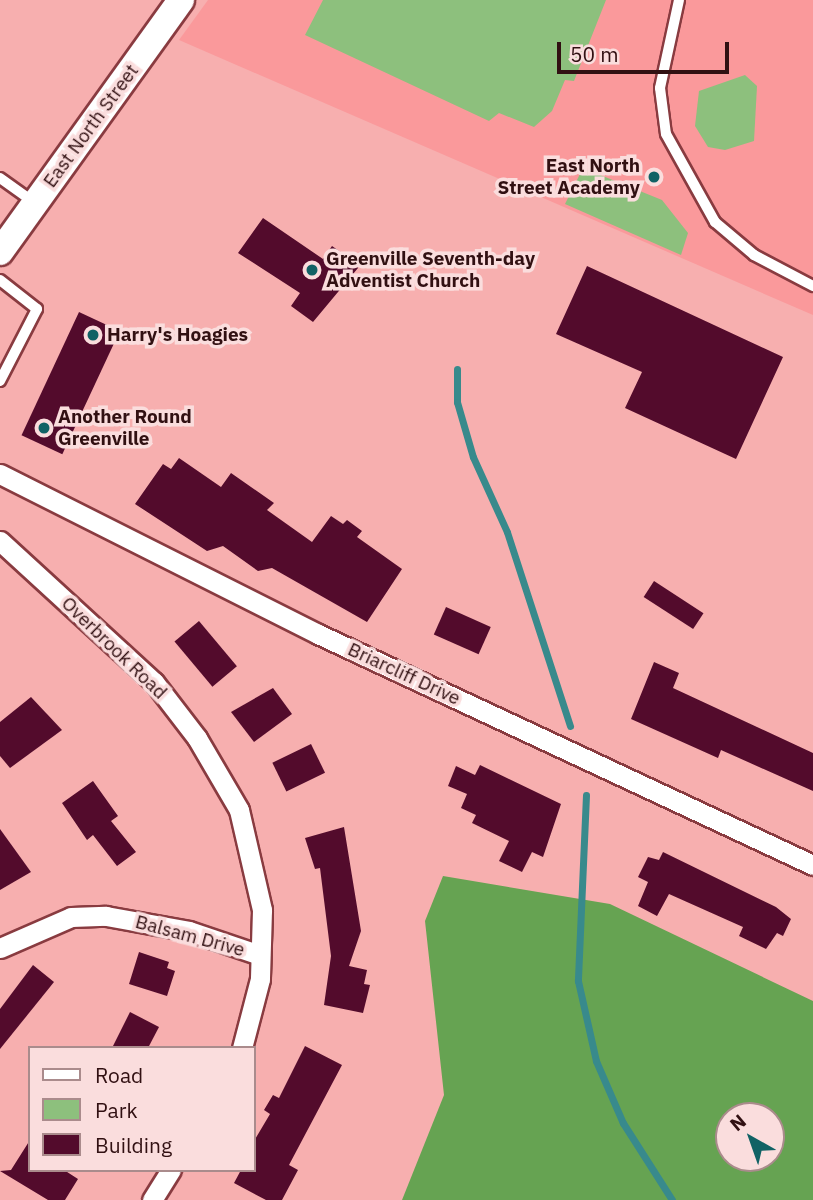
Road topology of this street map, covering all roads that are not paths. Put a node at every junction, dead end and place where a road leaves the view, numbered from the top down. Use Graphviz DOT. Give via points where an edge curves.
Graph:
graph roads {
  1 [pos="181,0"];
  2 [pos="679,0"];
  3 [pos="0,178"];
  4 [pos="35,204"];
  5 [pos="0,252"];
  6 [pos="0,280"];
  7 [pos="813,286"];
  8 [pos="0,381"];
  9 [pos="0,474"];
  10 [pos="0,541"];
  11 [pos="813,865"];
  12 [pos="0,948"];
  13 [pos="260,955"];
  14 [pos="242,1046"];
  15 [pos="170,1172"];
  16 [pos="152,1200"];
  1 -- 4 [label="main road, East North Street"];
  2 -- 7 [label="lane" via="660,88 666,134 715,222 754,255"];
  3 -- 4 [label="lane"];
  4 -- 5 [label="main road, East North Street"];
  6 -- 8 [label="lane" via="37,309"];
  9 -- 11 [label="street, Briarcliff Drive" via="318,634"];
  10 -- 13 [label="street, Overbrook Road" via="154,682 212,761 239,810 254,857 262,910"];
  12 -- 13 [label="street, Balsam Drive" via="71,917 106,916 189,931"];
  13 -- 14 [label="street, Overbrook Road"];
  15 -- 16 [label="street"];
}
